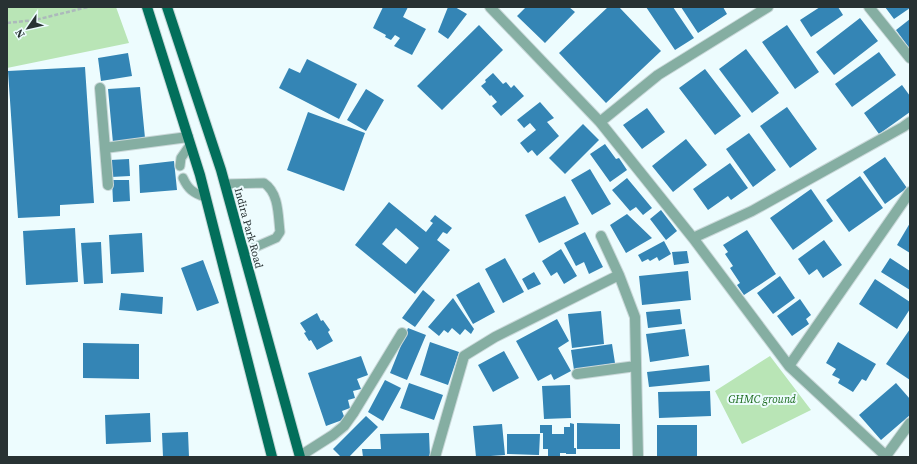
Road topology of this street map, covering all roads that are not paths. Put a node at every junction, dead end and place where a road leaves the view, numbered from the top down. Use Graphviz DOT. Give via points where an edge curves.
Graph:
graph roads {
  1 [pos="147,7"];
  2 [pos="167,7"];
  3 [pos="490,7"];
  4 [pos="768,7"];
  5 [pos="869,7"];
  6 [pos="910,58"];
  7 [pos="100,88"];
  8 [pos="600,122"];
  9 [pos="910,122"];
  10 [pos="189,141"];
  11 [pos="105,148"];
  12 [pos="180,166"];
  13 [pos="183,178"];
  14 [pos="225,184"];
  15 [pos="108,185"];
  16 [pos="910,192"];
  17 [pos="205,197"];
  18 [pos="601,236"];
  19 [pos="693,238"];
  20 [pos="244,252"];
  21 [pos="619,275"];
  22 [pos="402,333"];
  23 [pos="636,366"];
  24 [pos="789,366"];
  25 [pos="577,374"];
  26 [pos="910,423"];
  27 [pos="272,457"];
  28 [pos="300,457"];
  29 [pos="435,457"];
  30 [pos="638,457"];
  31 [pos="887,457"];
  1 -- 10 [label="main road"];
  2 -- 14 [label="main road, Indira Park Road"];
  3 -- 8 [label="street"];
  4 -- 8 [label="street" via="658,75"];
  5 -- 6 [label="street"];
  7 -- 11 [label="street"];
  8 -- 19 [label="street"];
  9 -- 19 [label="street" via="752,211"];
  10 -- 11 [label="street"];
  10 -- 12 [label="lane"];
  10 -- 17 [label="main road"];
  11 -- 15 [label="street"];
  13 -- 17 [label="lane" via="194,193"];
  14 -- 20 [label="main road, Indira Park Road"];
  14 -- 20 [label="lane" via="264,183 276,199 280,232 276,238"];
  16 -- 24 [label="street"];
  17 -- 27 [label="main road"];
  18 -- 21 [label="street"];
  19 -- 24 [label="street"];
  20 -- 28 [label="main road, Indira Park Road"];
  21 -- 23 [label="street" via="635,317"];
  21 -- 29 [label="street" via="495,336 464,356"];
  22 -- 28 [label="street" via="344,426"];
  23 -- 25 [label="street"];
  23 -- 30 [label="street"];
  24 -- 31 [label="street"];
  26 -- 31 [label="street"];
}
